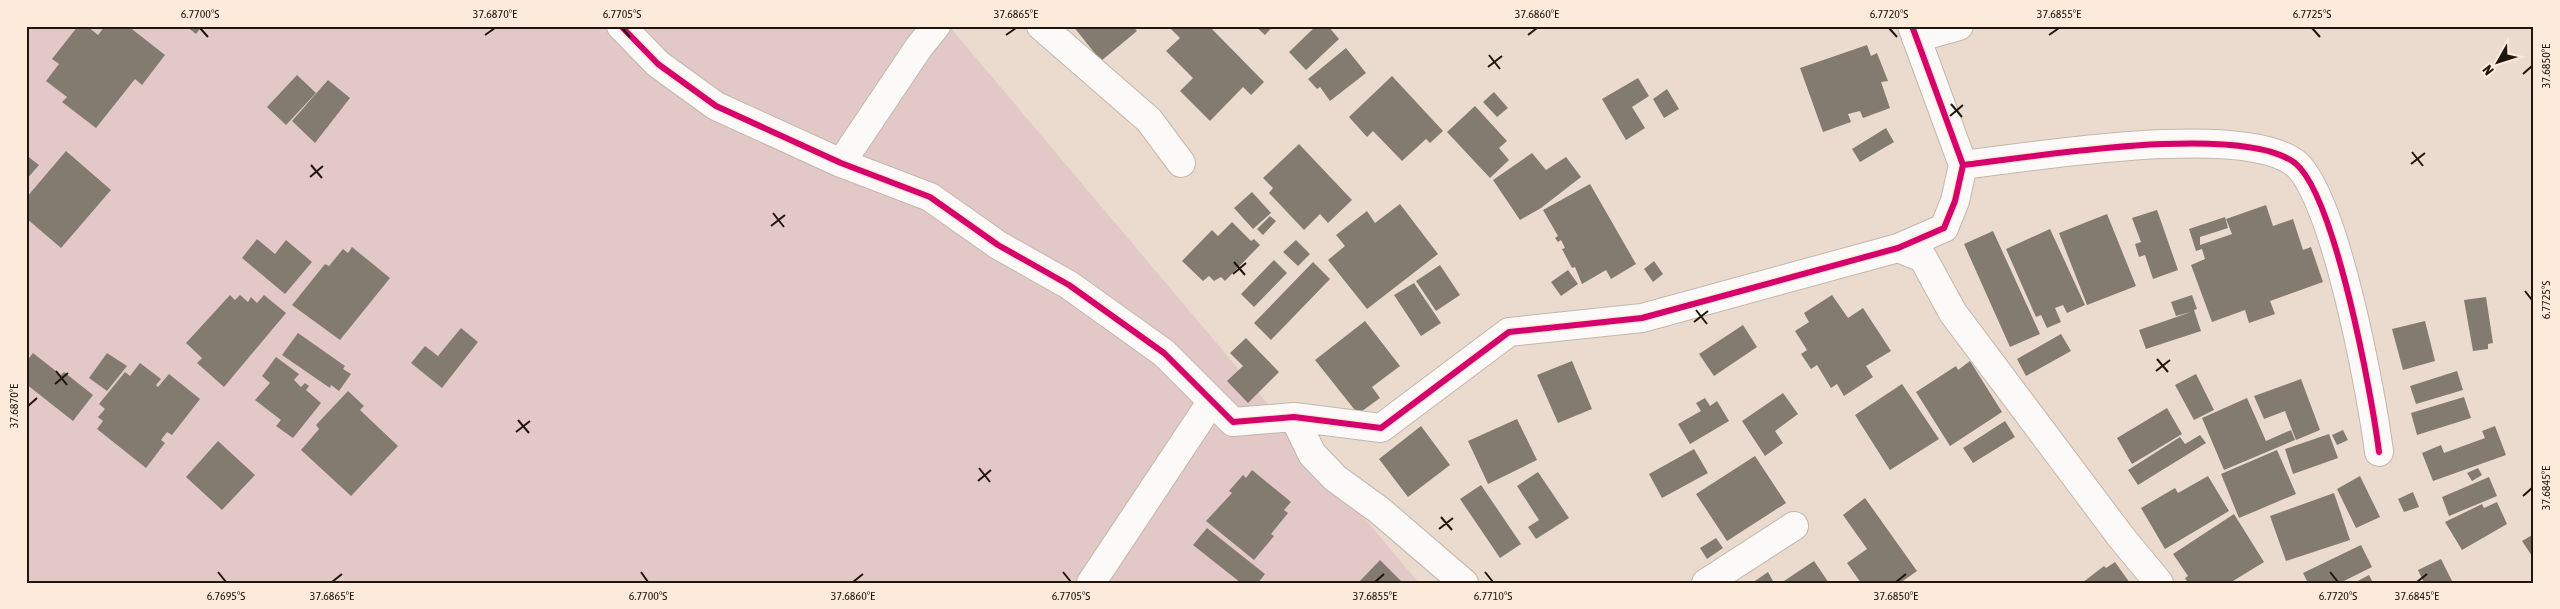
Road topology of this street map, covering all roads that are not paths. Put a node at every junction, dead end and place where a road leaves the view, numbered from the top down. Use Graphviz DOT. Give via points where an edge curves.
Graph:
graph roads {
  1 [pos="621,26"];
  2 [pos="936,26"];
  3 [pos="1041,26"];
  4 [pos="1959,26"];
  5 [pos="1914,32"];
  6 [pos="841,163"];
  7 [pos="1181,163"];
  8 [pos="1963,165"];
  9 [pos="1898,248"];
  10 [pos="1212,401"];
  11 [pos="1294,417"];
  12 [pos="2379,452"];
  13 [pos="1794,526"];
  14 [pos="1092,583"];
  15 [pos="1464,583"];
  16 [pos="1706,583"];
  17 [pos="2159,583"];
  1 -- 6 [label="street" via="658,64 716,106"];
  2 -- 6 [label="street"];
  3 -- 7 [label="street" via="1150,120"];
  4 -- 5 [label="street"];
  5 -- 8 [label="street"];
  6 -- 10 [label="street" via="930,197 998,245 1069,285 1164,353"];
  8 -- 9 [label="street" via="1955,201 1944,228"];
  8 -- 12 [label="street" via="2109,147 2216,143 2262,148 2285,156 2309,179 2322,206 2363,359"];
  9 -- 11 [label="street" via="1642,318 1509,332 1381,428"];
  9 -- 17 [label="street" via="1923,258 1953,314"];
  10 -- 11 [label="street" via="1233,422"];
  10 -- 14 [label="street"];
  11 -- 15 [label="street" via="1312,454 1335,478 1379,510"];
  13 -- 16 [label="street"];
}
